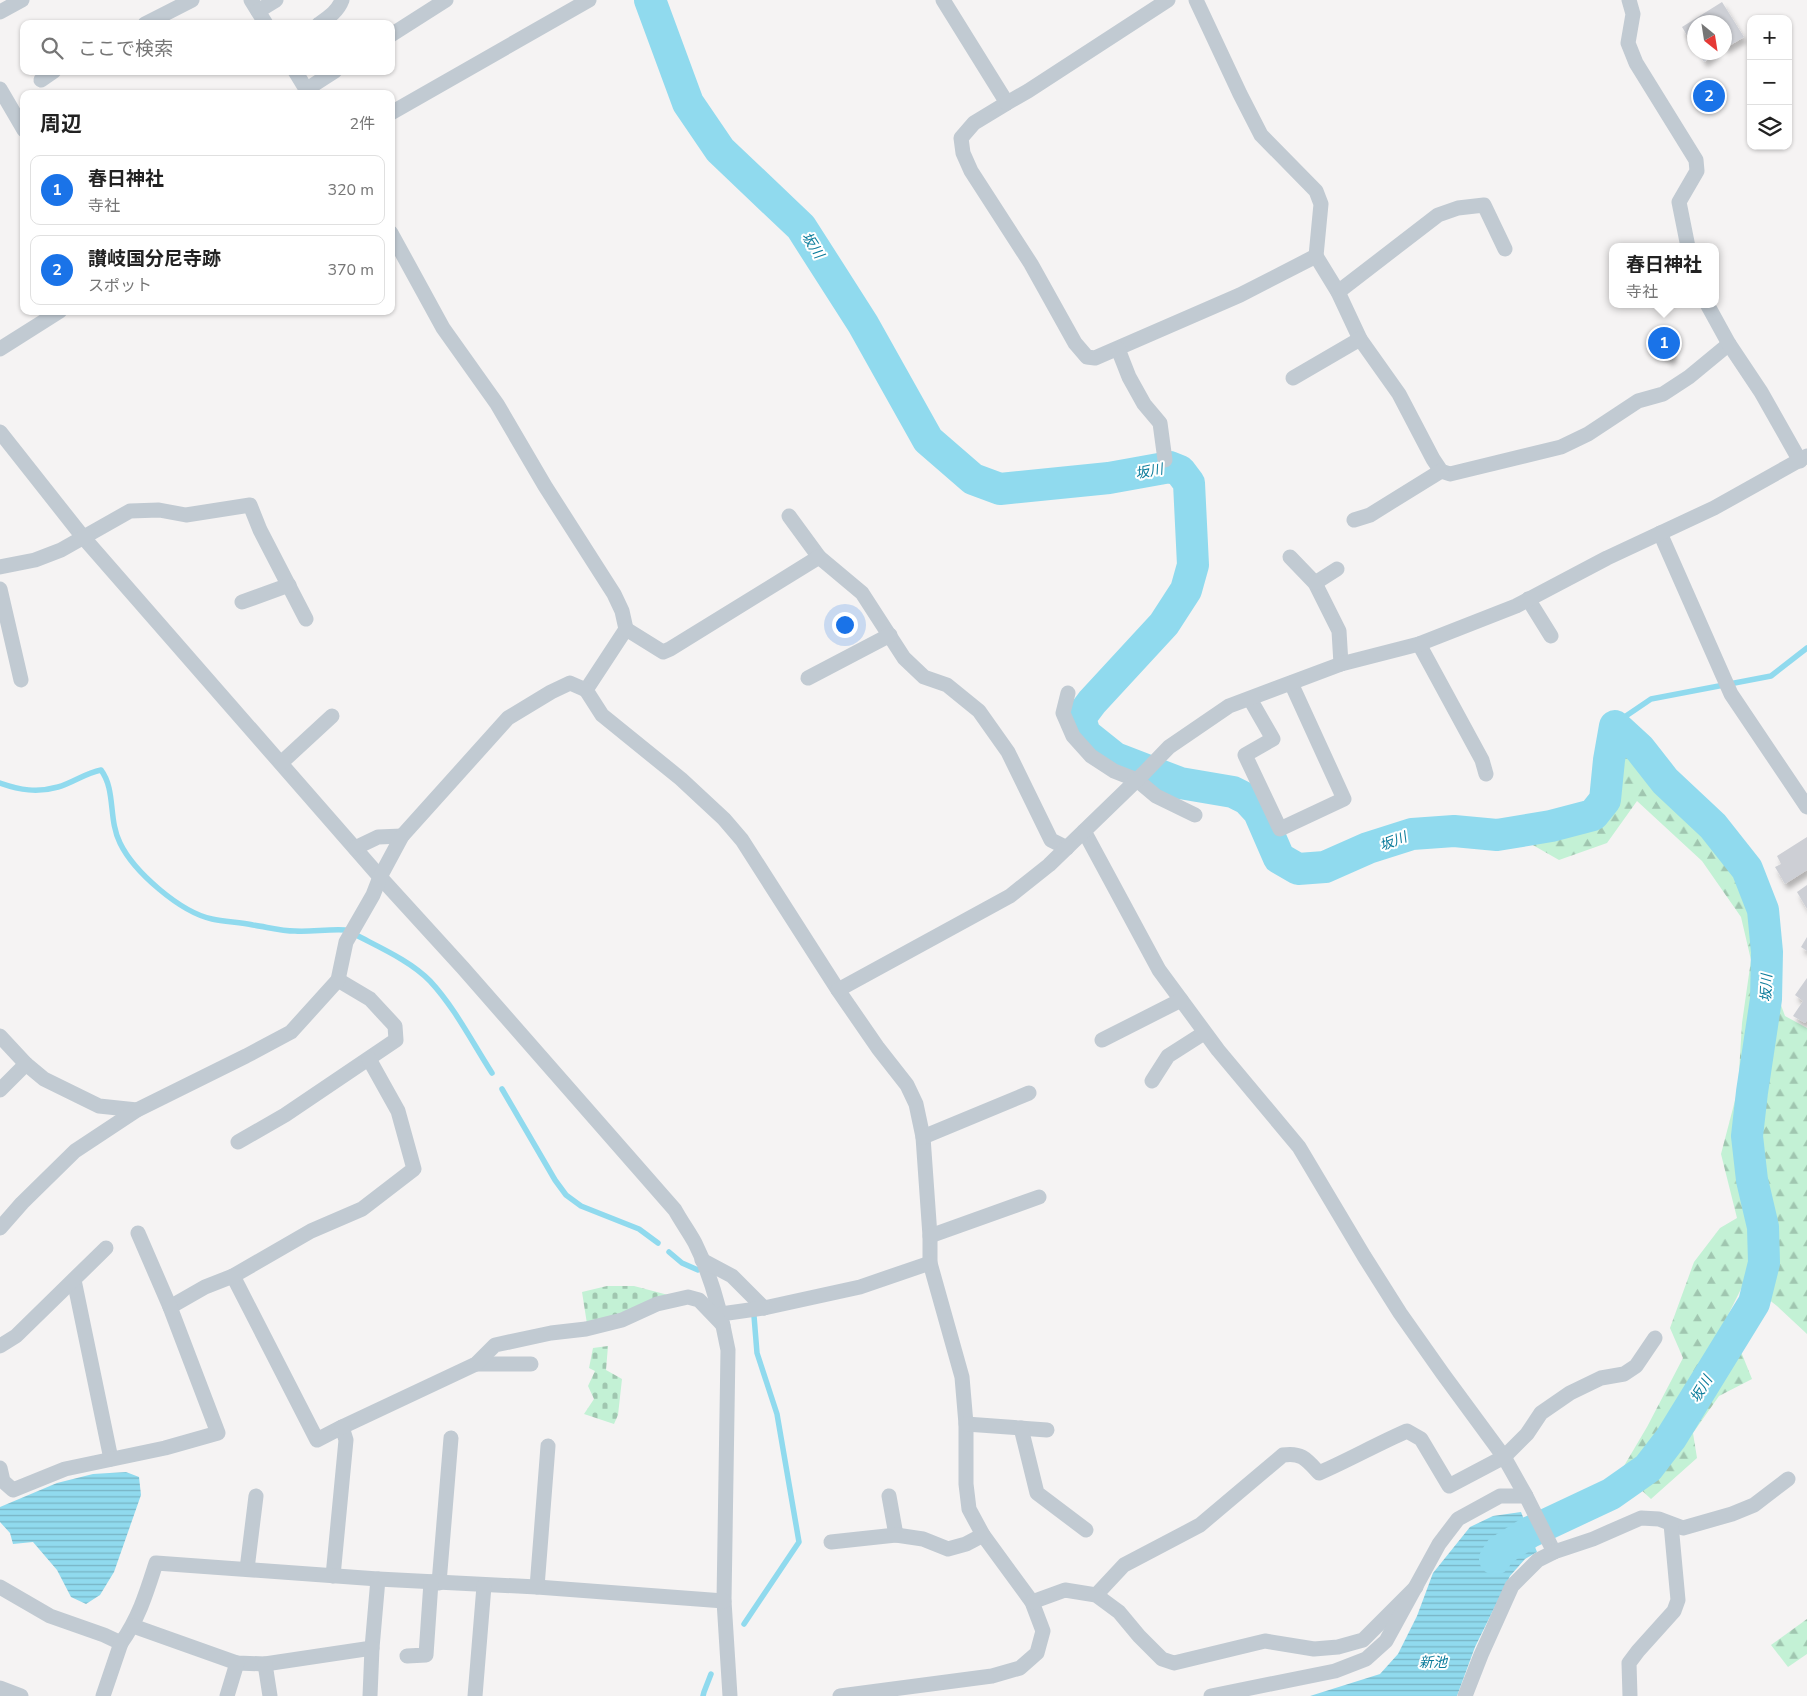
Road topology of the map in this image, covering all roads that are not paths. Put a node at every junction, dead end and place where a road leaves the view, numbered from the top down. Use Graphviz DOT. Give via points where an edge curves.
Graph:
graph roads {
  1 [pos="22,0"];
  2 [pos="192,0"];
  3 [pos="276,0"];
  4 [pos="342,0"];
  5 [pos="446,0"];
  6 [pos="589,0"];
  7 [pos="943,0"];
  8 [pos="1168,0"];
  9 [pos="1196,0"];
  10 [pos="1629,0"];
  11 [pos="0,12"];
  12 [pos="258,12"];
  13 [pos="153,20"];
  14 [pos="325,20"];
  15 [pos="395,32"];
  16 [pos="297,75"];
  17 [pos="330,75"];
  18 [pos="0,89"];
  19 [pos="307,90"];
  20 [pos="311,90"];
  21 [pos="1007,103"];
  22 [pos="395,111"];
  23 [pos="20,123"];
  24 [pos="395,240"];
  25 [pos="1687,243"];
  26 [pos="1506,249"];
  27 [pos="1316,256"];
  28 [pos="1338,292"];
  29 [pos="1708,308"];
  30 [pos="54,315"];
  31 [pos="1360,339"];
  32 [pos="1729,344"];
  33 [pos="1118,348"];
  34 [pos="0,349"];
  35 [pos="1293,378"];
  36 [pos="0,432"];
  37 [pos="1804,458"];
  38 [pos="1166,460"];
  39 [pos="1441,471"];
  40 [pos="789,516"];
  41 [pos="1354,520"];
  42 [pos="1660,533"];
  43 [pos="83,537"];
  44 [pos="819,557"];
  45 [pos="1290,557"];
  46 [pos="0,567"];
  47 [pos="1337,569"];
  48 [pos="1315,583"];
  49 [pos="289,585"];
  50 [pos="0,589"];
  51 [pos="1528,600"];
  52 [pos="242,602"];
  53 [pos="306,619"];
  54 [pos="626,629"];
  55 [pos="890,636"];
  56 [pos="1551,636"];
  57 [pos="1419,644"];
  58 [pos="1341,664"];
  59 [pos="808,678"];
  60 [pos="21,680"];
  61 [pos="1291,683"];
  62 [pos="586,690"];
  63 [pos="1068,693"];
  64 [pos="1250,698"];
  65 [pos="332,716"];
  66 [pos="281,762"];
  67 [pos="1486,774"];
  68 [pos="1140,777"];
  69 [pos="1807,806"];
  70 [pos="1195,815"];
  71 [pos="1084,831"];
  72 [pos="402,836"];
  73 [pos="355,848"];
  74 [pos="1067,848"];
  75 [pos="380,877"];
  76 [pos="338,980"];
  77 [pos="838,990"];
  78 [pos="1181,1000"];
  79 [pos="1204,1033"];
  80 [pos="0,1036"];
  81 [pos="1102,1040"];
  82 [pos="369,1059"];
  83 [pos="26,1064"];
  84 [pos="1152,1081"];
  85 [pos="0,1090"];
  86 [pos="1029,1093"];
  87 [pos="138,1110"];
  88 [pos="923,1137"];
  89 [pos="238,1142"];
  90 [pos="1038,1197"];
  91 [pos="0,1228"];
  92 [pos="138,1233"];
  93 [pos="930,1236"];
  94 [pos="106,1248"];
  95 [pos="702,1260"];
  96 [pos="930,1263"];
  97 [pos="233,1276"];
  98 [pos="74,1280"];
  99 [pos="170,1307"];
  100 [pos="764,1308"];
  101 [pos="722,1320"];
  102 [pos="1655,1338"];
  103 [pos="514,1342"];
  104 [pos="0,1346"];
  105 [pos="476,1364"];
  106 [pos="509,1364"];
  107 [pos="531,1364"];
  108 [pos="966,1424"];
  109 [pos="342,1427"];
  110 [pos="1021,1428"];
  111 [pos="1047,1430"];
  112 [pos="451,1438"];
  113 [pos="548,1446"];
  114 [pos="1504,1457"];
  115 [pos="111,1459"];
  116 [pos="0,1468"];
  117 [pos="1788,1478"];
  118 [pos="256,1496"];
  119 [pos="890,1496"];
  120 [pos="1529,1501"];
  121 [pos="1671,1524"];
  122 [pos="1086,1530"];
  123 [pos="896,1535"];
  124 [pos="983,1535"];
  125 [pos="831,1542"];
  126 [pos="1553,1550"];
  127 [pos="247,1569"];
  128 [pos="334,1576"];
  129 [pos="378,1580"];
  130 [pos="435,1583"];
  131 [pos="484,1586"];
  132 [pos="0,1587"];
  133 [pos="1416,1587"];
  134 [pos="537,1588"];
  135 [pos="1096,1595"];
  136 [pos="724,1600"];
  137 [pos="1032,1602"];
  138 [pos="133,1626"];
  139 [pos="121,1642"];
  140 [pos="372,1648"];
  141 [pos="407,1656"];
  142 [pos="238,1663"];
  143 [pos="265,1664"];
  144 [pos="0,1688"];
  145 [pos="21,1696"];
  146 [pos="103,1696"];
  147 [pos="227,1696"];
  148 [pos="270,1696"];
  149 [pos="370,1696"];
  150 [pos="475,1696"];
  151 [pos="730,1696"];
  152 [pos="840,1696"];
  153 [pos="1211,1696"];
  154 [pos="1465,1696"];
  155 [pos="1630,1696"];
  1 -- 11 [label="street"];
  2 -- 13 [label="street"];
  3 -- 12 [label="street"];
  4 -- 14 [label="street" via="339,8"];
  5 -- 15 [label="street"];
  6 -- 22 [label="street"];
  7 -- 21 [label="street"];
  8 -- 21 [label="street"];
  9 -- 27 [label="street" via="1261,135 1316,191 1321,204"];
  10 -- 25 [label="street" via="1633,14 1628,43 1636,63 1696,160 1698,171 1679,202"];
  16 -- 19 [label="street"];
  17 -- 20 [label="street"];
  18 -- 23 [label="street"];
  21 -- 33 [label="street" via="974,123 962,138 963,153 970,171 1031,264 1075,343 1087,357 1095,358"];
  24 -- 54 [label="street" via="443,328 497,404 614,594"];
  26 -- 28 [label="street" via="1484,205 1458,208 1438,215"];
  27 -- 28 [label="street"];
  27 -- 33 [label="street" via="1240,295"];
  28 -- 31 [label="street"];
  29 -- 32 [label="street"];
  30 -- 34 [label="street"];
  31 -- 35 [label="street"];
  31 -- 39 [label="street" via="1399,394"];
  32 -- 37 [label="street"];
  32 -- 39 [label="street" via="1663,394 1638,402 1562,447 1450,474"];
  33 -- 38 [label="street" via="1144,404 1160,423"];
  36 -- 43 [label="street"];
  37 -- 42 [label="street" via="1714,508"];
  39 -- 41 [label="street" via="1370,515"];
  40 -- 44 [label="street"];
  42 -- 51 [label="street"];
  42 -- 69 [label="street" via="1730,694"];
  43 -- 46 [label="street" via="35,560"];
  43 -- 49 [label="street" via="130,511 159,510 186,515 250,505"];
  43 -- 66 [label="street"];
  44 -- 54 [label="street" via="663,652"];
  44 -- 55 [label="street" via="862,593"];
  45 -- 48 [label="street"];
  47 -- 48 [label="street"];
  48 -- 58 [label="street" via="1340,631"];
  49 -- 52 [label="street"];
  49 -- 53 [label="street"];
  50 -- 60 [label="street"];
  51 -- 56 [label="street"];
  51 -- 57 [label="street"];
  54 -- 62 [label="street"];
  55 -- 59 [label="street"];
  55 -- 74 [label="street" via="904,658 924,678 947,685 978,712 1008,752 1051,840"];
  57 -- 58 [label="street"];
  57 -- 67 [label="street" via="1482,760"];
  58 -- 61 [label="street"];
  61 -- 64 [label="street"];
  61 -- 64 [label="street" via="1344,799 1280,829 1245,755 1273,739"];
  62 -- 72 [label="street" via="570,683 508,718"];
  62 -- 77 [label="street" via="602,715 681,778 742,840"];
  63 -- 68 [label="street" via="1063,713 1073,736 1091,756 1114,771"];
  64 -- 68 [label="street" via="1229,706 1198,726 1169,747"];
  65 -- 66 [label="street"];
  66 -- 73 [label="street"];
  68 -- 70 [label="street" via="1156,796"];
  68 -- 71 [label="street"];
  71 -- 74 [label="street"];
  71 -- 78 [label="street" via="1159,970"];
  72 -- 73 [label="street" via="378,837"];
  72 -- 75 [label="street"];
  73 -- 75 [label="street"];
  74 -- 77 [label="street" via="1010,896"];
  75 -- 76 [label="street" via="346,942"];
  75 -- 95 [label="street" via="675,1210"];
  76 -- 82 [label="street" via="370,999 395,1026 396,1040"];
  76 -- 87 [label="street" via="291,1032"];
  77 -- 88 [label="street" via="907,1085 916,1104"];
  78 -- 79 [label="street"];
  78 -- 81 [label="street"];
  79 -- 84 [label="street" via="1168,1056"];
  79 -- 114 [label="street" via="1298,1146 1400,1313"];
  80 -- 83 [label="street"];
  82 -- 89 [label="street"];
  82 -- 97 [label="street" via="398,1111 414,1169 362,1209 311,1232"];
  83 -- 85 [label="street"];
  83 -- 87 [label="street" via="44,1079 99,1106"];
  86 -- 88 [label="street"];
  87 -- 91 [label="street" via="75,1151"];
  88 -- 93 [label="street"];
  90 -- 93 [label="street"];
  92 -- 99 [label="street"];
  93 -- 96 [label="street"];
  94 -- 98 [label="street"];
  95 -- 100 [label="street" via="732,1276"];
  95 -- 101 [label="street"];
  96 -- 100 [label="street" via="860,1287"];
  96 -- 108 [label="street" via="962,1377"];
  97 -- 99 [label="street"];
  97 -- 109 [label="street" via="317,1440"];
  98 -- 104 [label="street" via="16,1336"];
  98 -- 115 [label="street"];
  99 -- 115 [label="street" via="218,1433"];
  100 -- 101 [label="street"];
  101 -- 103 [label="street" via="699,1300 688,1297 657,1304 622,1320"];
  101 -- 136 [label="street" via="728,1350"];
  102 -- 114 [label="street" via="1636,1366 1624,1374 1601,1378 1540,1413 1527,1434"];
  103 -- 105 [label="street" via="495,1345"];
  103 -- 106 [label="street"];
  105 -- 106 [label="street"];
  105 -- 109 [label="street"];
  106 -- 107 [label="street"];
  108 -- 110 [label="street"];
  108 -- 124 [label="street" via="969,1510"];
  109 -- 128 [label="street" via="346,1440"];
  110 -- 111 [label="street"];
  110 -- 122 [label="street" via="1037,1493"];
  112 -- 130 [label="street"];
  113 -- 134 [label="street"];
  114 -- 120 [label="street"];
  114 -- 135 [label="street" via="1449,1486 1421,1439 1407,1431 1319,1473 1295,1453 1283,1455 1200,1525 1124,1565"];
  115 -- 116 [label="street" via="65,1469 13,1490 3,1481"];
  117 -- 121 [label="street" via="1754,1505 1732,1514 1683,1528"];
  118 -- 127 [label="street"];
  119 -- 123 [label="street"];
  120 -- 126 [label="street"];
  120 -- 133 [label="street" via="1500,1496 1458,1519 1439,1544"];
  121 -- 126 [label="street" via="1659,1519 1641,1518 1593,1539"];
  121 -- 155 [label="street" via="1678,1600 1674,1611 1629,1663"];
  123 -- 124 [label="street" via="923,1539 948,1549"];
  123 -- 125 [label="street"];
  124 -- 137 [label="street"];
  126 -- 154 [label="street" via="1512,1586"];
  127 -- 128 [label="street"];
  127 -- 138 [label="street" via="156,1563"];
  128 -- 129 [label="street"];
  129 -- 130 [label="street"];
  129 -- 140 [label="street"];
  130 -- 131 [label="street"];
  130 -- 141 [label="street" via="426,1655"];
  131 -- 134 [label="street"];
  131 -- 150 [label="street"];
  132 -- 139 [label="street" via="50,1616"];
  133 -- 135 [label="street" via="1363,1640 1314,1649 1264,1641 1174,1664 1162,1659 1119,1612"];
  133 -- 153 [label="street" via="1386,1641 1366,1658 1335,1671"];
  134 -- 136 [label="street"];
  135 -- 137 [label="street" via="1065,1590"];
  136 -- 151 [label="street"];
  137 -- 152 [label="street" via="1043,1631 1037,1653 1020,1668 992,1676"];
  138 -- 139 [label="street"];
  138 -- 142 [label="street"];
  139 -- 146 [label="street"];
  140 -- 143 [label="street"];
  140 -- 149 [label="street"];
  142 -- 143 [label="street"];
  142 -- 147 [label="street"];
  143 -- 148 [label="street"];
  144 -- 145 [label="street"];
}
